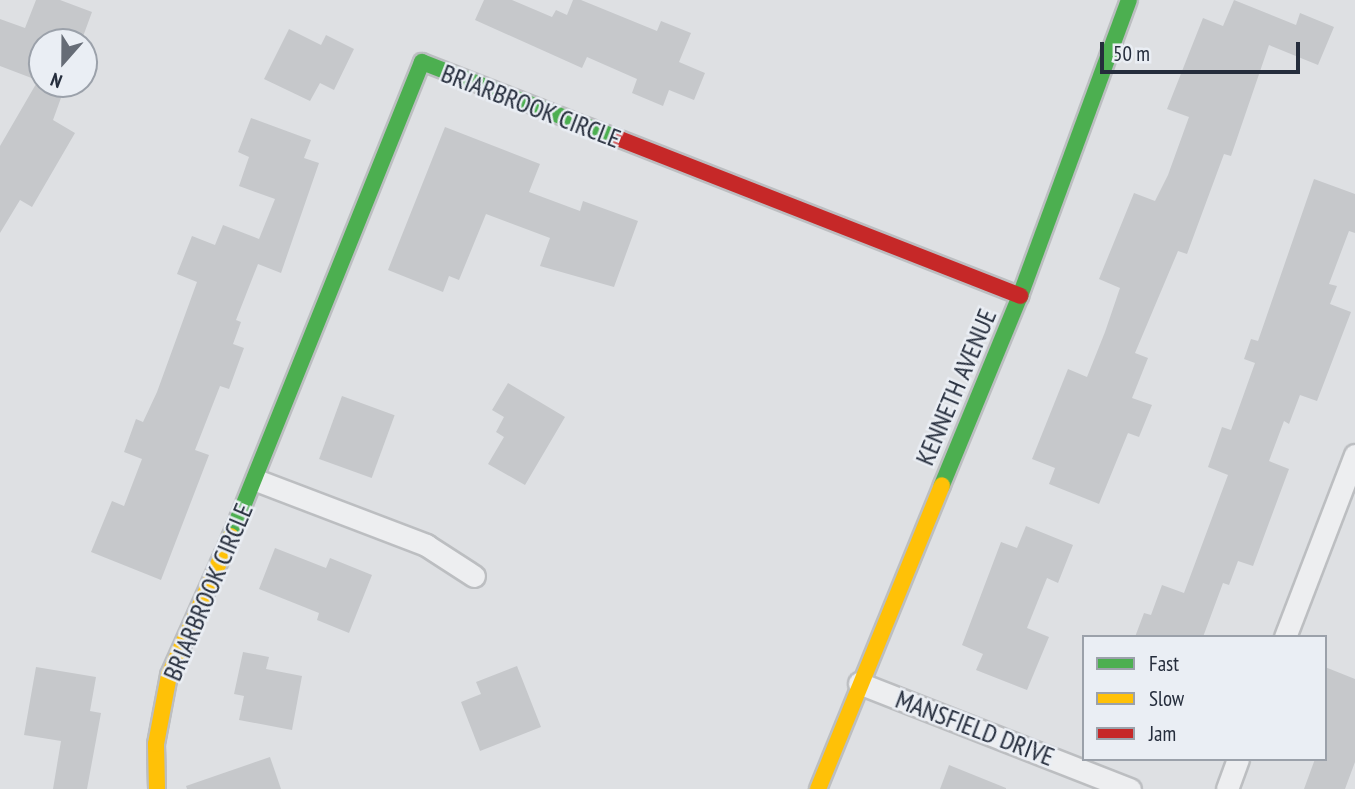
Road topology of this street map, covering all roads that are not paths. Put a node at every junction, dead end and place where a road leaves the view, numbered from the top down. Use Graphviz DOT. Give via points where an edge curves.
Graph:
graph roads {
  1 [pos="1129,0"];
  2 [pos="1020,296"];
  3 [pos="1355,455"];
  4 [pos="256,480"];
  5 [pos="474,576"];
  6 [pos="1286,635"];
  7 [pos="859,683"];
  8 [pos="1237,761"];
  9 [pos="158,789"];
  10 [pos="818,789"];
  11 [pos="1130,789"];
  12 [pos="1227,789"];
  1 -- 2 [label="street, KENNETH AVENUE"];
  2 -- 4 [label="street, BRIARBROOK CIRCLE" via="422,62"];
  2 -- 7 [label="street, KENNETH AVENUE"];
  3 -- 6 [label="street"];
  4 -- 5 [label="street, BRIARBROOK CIRCLE" via="426,545"];
  4 -- 9 [label="street, BRIARBROOK CIRCLE" via="169,674 156,744"];
  7 -- 10 [label="street, KENNETH AVENUE"];
  7 -- 11 [label="street, MANSFIELD DRIVE"];
  8 -- 12 [label="street"];
}
